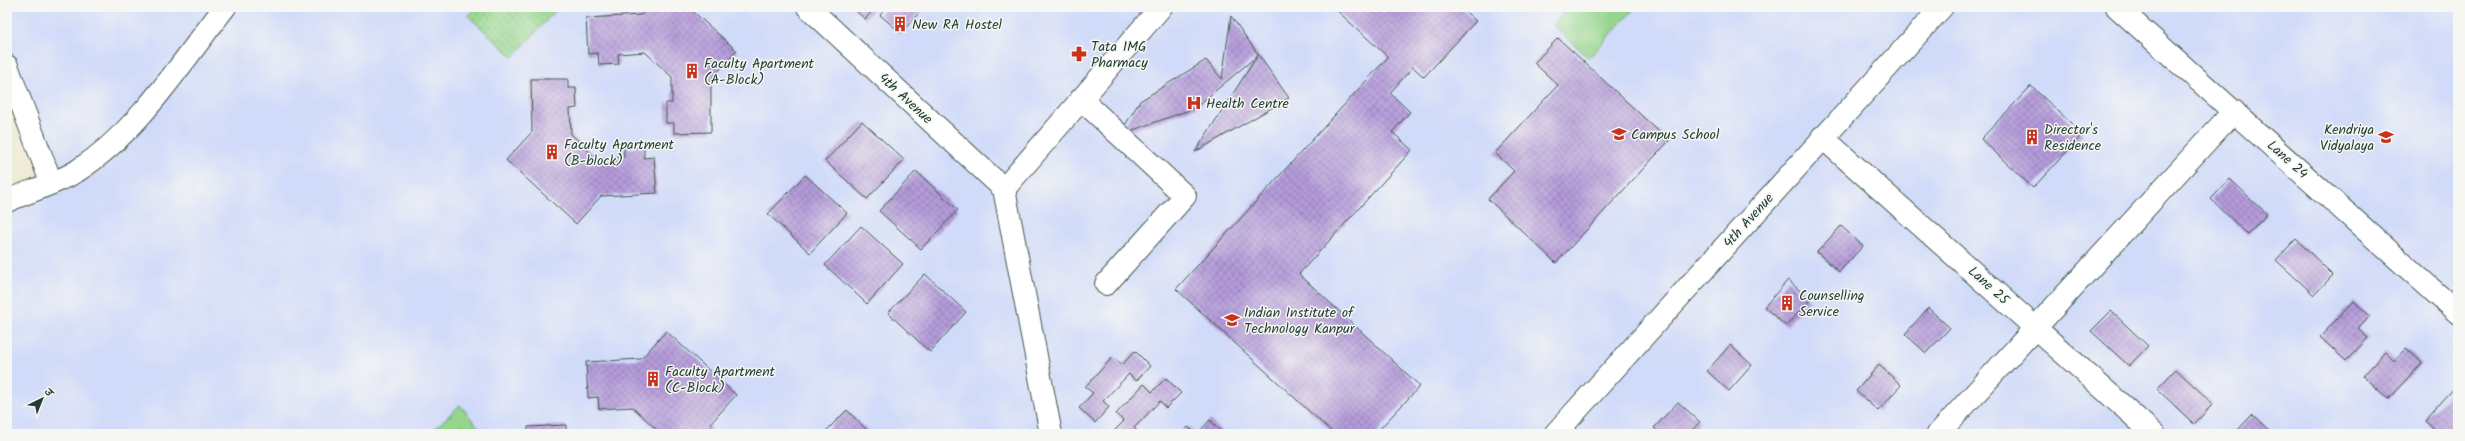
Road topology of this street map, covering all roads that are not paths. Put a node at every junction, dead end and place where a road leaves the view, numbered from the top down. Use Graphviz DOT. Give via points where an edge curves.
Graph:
graph roads {
  1 [pos="225,7"];
  2 [pos="808,7"];
  3 [pos="1161,7"];
  4 [pos="1942,7"];
  5 [pos="2117,7"];
  6 [pos="7,66"];
  7 [pos="1081,99"];
  8 [pos="2234,111"];
  9 [pos="1822,137"];
  10 [pos="51,182"];
  11 [pos="1004,189"];
  12 [pos="7,202"];
  13 [pos="1106,284"];
  14 [pos="2458,313"];
  15 [pos="2036,327"];
  16 [pos="1051,434"];
  17 [pos="1555,434"];
  18 [pos="1938,434"];
  19 [pos="2154,434"];
  1 -- 10 [label="street" via="134,123 110,147 75,171"];
  2 -- 11 [label="street, 4th Avenue"];
  3 -- 7 [label="street"];
  4 -- 9 [label="street, 4th Avenue"];
  5 -- 8 [label="street, Lane 24"];
  6 -- 10 [label="street"];
  7 -- 11 [label="street"];
  7 -- 13 [label="street" via="1185,196"];
  8 -- 14 [label="street, Lane 24"];
  8 -- 15 [label="street"];
  9 -- 15 [label="street, Lane 25"];
  9 -- 17 [label="street, 4th Avenue"];
  10 -- 12 [label="street"];
  11 -- 16 [label="street"];
  15 -- 18 [label="street"];
  15 -- 19 [label="street, Lane 25"];
}
